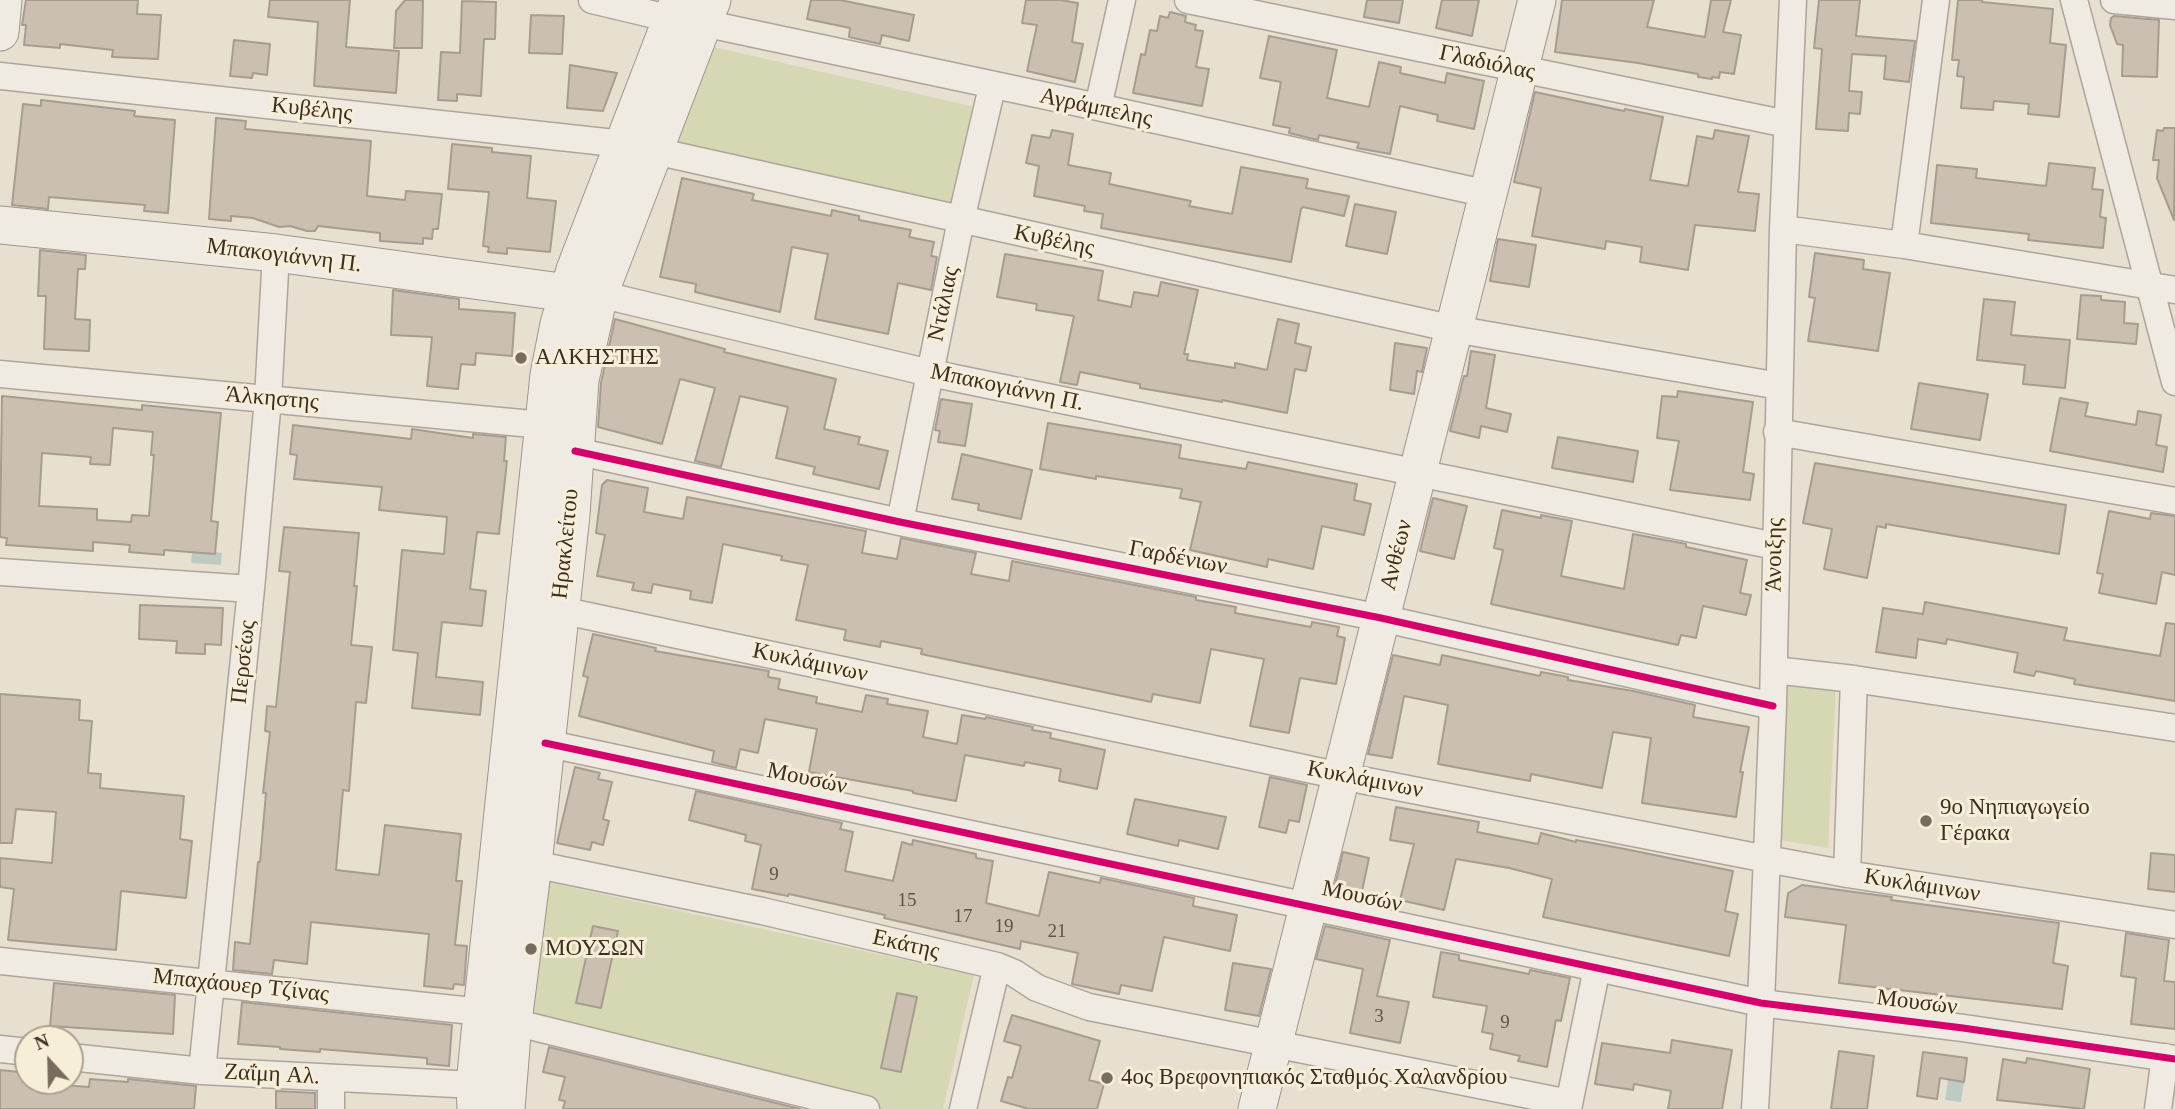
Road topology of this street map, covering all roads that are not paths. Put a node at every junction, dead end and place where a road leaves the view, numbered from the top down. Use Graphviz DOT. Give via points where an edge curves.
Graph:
graph roads {
  1 [pos="592,0"];
  2 [pos="1122,0"];
  3 [pos="1188,0"];
  4 [pos="1537,0"];
  5 [pos="1793,0"];
  6 [pos="1937,0"];
  7 [pos="2074,0"];
  8 [pos="2114,0"];
  9 [pos="2175,6"];
  10 [pos="692,11"];
  11 [pos="1520,69"];
  12 [pos="0,76"];
  13 [pos="992,86"];
  14 [pos="1098,107"];
  15 [pos="1787,124"];
  16 [pos="639,147"];
  17 [pos="1488,194"];
  18 [pos="961,220"];
  19 [pos="0,225"];
  20 [pos="1783,229"];
  21 [pos="1904,245"];
  22 [pos="276,253"];
  23 [pos="2162,288"];
  24 [pos="584,294"];
  25 [pos="1454,329"];
  26 [pos="930,373"];
  27 [pos="0,374"];
  28 [pos="2175,382"];
  29 [pos="1779,386"];
  30 [pos="268,399"];
  31 [pos="543,425"];
  32 [pos="1777,432"];
  33 [pos="575,451"];
  34 [pos="1418,472"];
  35 [pos="2175,501"];
  36 [pos="900,522"];
  37 [pos="1775,546"];
  38 [pos="0,572"];
  39 [pos="251,589"];
  40 [pos="559,610"];
  41 [pos="1381,618"];
  42 [pos="1774,670"];
  43 [pos="1854,679"];
  44 [pos="1773,706"];
  45 [pos="2175,728"];
  46 [pos="545,743"];
  47 [pos="1341,776"];
  48 [pos="1767,859"];
  49 [pos="533,864"];
  50 [pos="1847,874"];
  51 [pos="1308,905"];
  52 [pos="2175,925"];
  53 [pos="0,961"];
  54 [pos="997,966"];
  55 [pos="1597,968"];
  56 [pos="210,983"];
  57 [pos="1761,1003"];
  58 [pos="497,1017"];
  59 [pos="1273,1042"];
  60 [pos="84,1058"];
  61 [pos="2170,1058"];
  62 [pos="202,1070"];
  63 [pos="331,1078"];
  64 [pos="475,1097"];
  65 [pos="1568,1106"];
  66 [pos="331,1109"];
  67 [pos="506,1109"];
  68 [pos="866,1109"];
  69 [pos="962,1109"];
  70 [pos="1256,1109"];
  71 [pos="1755,1109"];
  72 [pos="2158,1109"];
  1 -- 10 [label="street, Αγράμπελης"];
  2 -- 14 [label="street"];
  3 -- 11 [label="street, Γλαδιόλας"];
  4 -- 11 [label="street, Ανθέων"];
  5 -- 15 [label="street, Άνοιξης"];
  6 -- 21 [label="street"];
  7 -- 23 [label="street"];
  8 -- 9 [label="street"];
  10 -- 13 [label="street, Αγράμπελης"];
  10 -- 16 [label="street, Ηρακλείτου"];
  11 -- 15 [label="street, Γλαδιόλας"];
  11 -- 17 [label="street, Ανθέων"];
  12 -- 16 [label="street, Κυβέλης"];
  13 -- 14 [label="street, Αγράμπελης"];
  13 -- 18 [label="street, Ντάλιας"];
  14 -- 17 [label="street, Αγράμπελης"];
  15 -- 20 [label="street, Άνοιξης"];
  16 -- 18 [label="street, Κυβέλης"];
  16 -- 24 [label="street, Ηρακλείτου"];
  17 -- 25 [label="street, Ανθέων"];
  18 -- 25 [label="street, Κυβέλης"];
  18 -- 26 [label="street, Ντάλιας"];
  19 -- 22 [label="street, Μπακογιάννη Π."];
  20 -- 21 [label="street"];
  20 -- 29 [label="street, Άνοιξης"];
  21 -- 23 [label="street"];
  22 -- 24 [label="street, Μπακογιάννη Π."];
  22 -- 30 [label="street, Περσέως"];
  23 -- 28 [label="street"];
  24 -- 26 [label="street, Μπακογιάννη Π."];
  24 -- 31 [label="street, Ηρακλείτου" via="559,324"];
  24 -- 33 [label="street, Ηρακλείτου" via="578,298 582,306"];
  25 -- 29 [label="street, Κυβέλης"];
  25 -- 34 [label="street, Ανθέων"];
  26 -- 34 [label="street, Μπακογιάννη Π."];
  26 -- 36 [label="street, Ντάλιας"];
  27 -- 30 [label="street, Άλκηστης"];
  29 -- 32 [label="street, Άνοιξης"];
  30 -- 31 [label="street, Άλκηστης"];
  30 -- 39 [label="street, Περσέως"];
  31 -- 58 [label="street, Ηρακλείτου"];
  32 -- 35 [label="street"];
  32 -- 37 [label="street, Άνοιξης"];
  33 -- 36 [label="street, Γαρδένιων"];
  33 -- 40 [label="street, Ηρακλείτου"];
  34 -- 37 [label="street, Μπακογιάννη Π."];
  34 -- 41 [label="street, Ανθέων"];
  36 -- 41 [label="street, Γαρδένιων"];
  37 -- 42 [label="street, Άνοιξης"];
  38 -- 39 [label="street"];
  39 -- 56 [label="street, Περσέως"];
  40 -- 46 [label="street, Ηρακλείτου"];
  40 -- 47 [label="street, Κυκλάμινων"];
  41 -- 44 [label="street, Γαρδένιων"];
  41 -- 47 [label="street, Ανθέων"];
  42 -- 43 [label="street"];
  42 -- 44 [label="street, Άνοιξης"];
  43 -- 45 [label="street"];
  43 -- 50 [label="street"];
  44 -- 48 [label="street, Άνοιξης"];
  46 -- 49 [label="street, Ηρακλείτου"];
  46 -- 51 [label="street, Μουσών"];
  47 -- 48 [label="street, Κυκλάμινων"];
  47 -- 51 [label="street, Ανθέων"];
  48 -- 50 [label="street, Κυκλάμινων"];
  48 -- 57 [label="street, Άνοιξης"];
  49 -- 54 [label="street, Εκάτης"];
  49 -- 58 [label="street, Ηρακλείτου"];
  50 -- 52 [label="street, Κυκλάμινων"];
  51 -- 55 [label="street, Μουσών"];
  51 -- 59 [label="street, Ανθέων"];
  53 -- 56 [label="street, Μπαχάουερ Τζίνας"];
  54 -- 59 [label="street, Εκάτης" via="1089,1007"];
  54 -- 69 [label="street"];
  55 -- 57 [label="street, Μουσών"];
  55 -- 65 [label="street"];
  56 -- 58 [label="street, Μπαχάουερ Τζίνας"];
  56 -- 62 [label="street, Περσέως"];
  57 -- 61 [label="street, Μουσών"];
  57 -- 71 [label="street, Άνοιξης"];
  58 -- 64 [label="street, Ηρακλείτου"];
  58 -- 67 [label="street, Ηρακλείτου"];
  58 -- 68 [label="street, Μπαχάουερ Τζίνας"];
  59 -- 65 [label="street, Εκάτης"];
  59 -- 70 [label="street, Ανθέων"];
  60 -- 62 [label="street, Ζαΐμη Αλ."];
  61 -- 72 [label="street"];
  62 -- 63 [label="street, Ζαΐμη Αλ."];
  63 -- 64 [label="street, Ζαΐμη Αλ."];
  63 -- 66 [label="street"];
}
